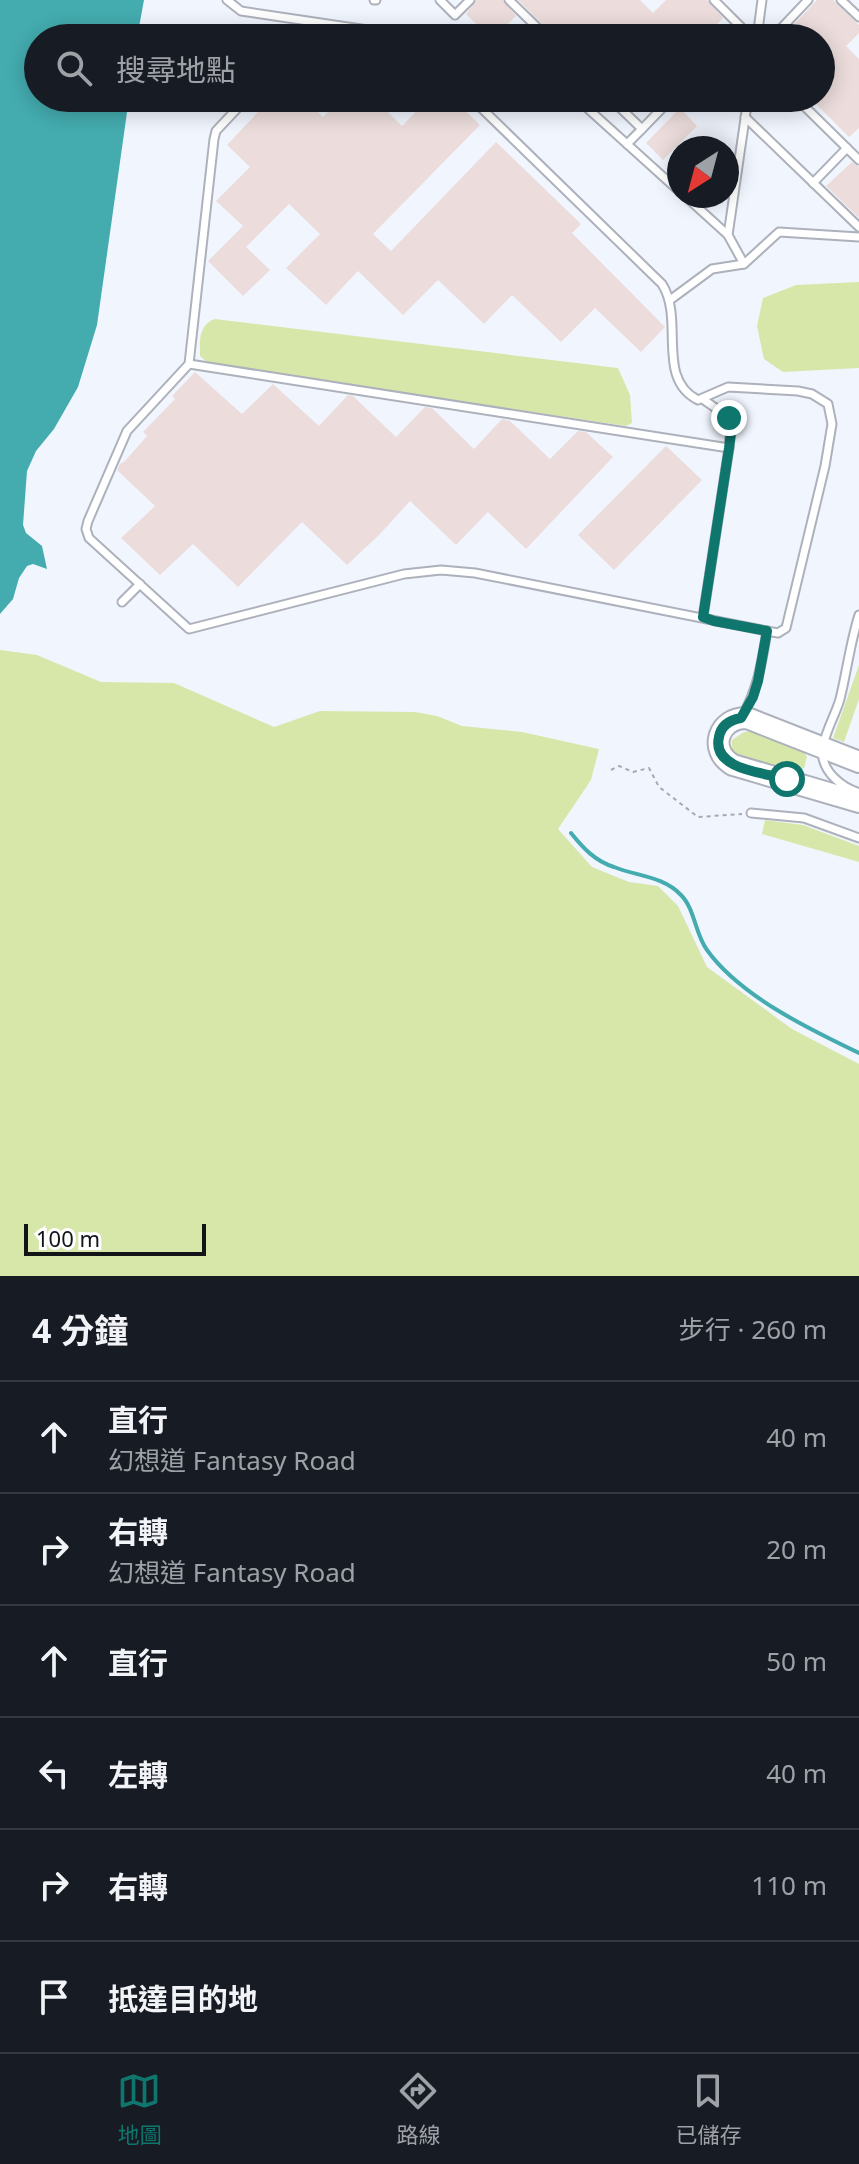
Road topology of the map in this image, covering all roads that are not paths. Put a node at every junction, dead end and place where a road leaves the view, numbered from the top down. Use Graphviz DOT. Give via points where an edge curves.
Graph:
graph roads {
  1 [pos="227,0"];
  2 [pos="440,0"];
  3 [pos="470,0"];
  4 [pos="509,0"];
  5 [pos="714,0"];
  6 [pos="762,0"];
  7 [pos="808,0"];
  8 [pos="841,0"];
  9 [pos="859,17"];
  10 [pos="308,23"];
  11 [pos="316,24"];
  12 [pos="534,24"];
  13 [pos="738,24"];
  14 [pos="758,24"];
  15 [pos="785,24"];
  16 [pos="234,112"];
  17 [pos="485,112"];
  18 [pos="592,112"];
  19 [pos="624,112"];
  20 [pos="658,112"];
  21 [pos="746,112"];
  22 [pos="810,112"];
  23 [pos="745,117"];
  24 [pos="642,129"];
  25 [pos="627,144"];
  26 [pos="847,148"];
  27 [pos="859,160"];
  28 [pos="667,180"];
  29 [pos="813,183"];
  30 [pos="698,208"];
  31 [pos="859,227"];
  32 [pos="728,235"];
  33 [pos="859,237"];
  34 [pos="744,264"];
  35 [pos="670,300"];
  36 [pos="189,364"];
  37 [pos="704,400"];
  38 [pos="729,448"];
  39 [pos="140,584"];
  40 [pos="122,602"];
  41 [pos="859,615"];
  42 [pos="703,617"];
  43 [pos="767,631"];
  44 [pos="741,718"];
  45 [pos="824,748"];
  46 [pos="858,758"];
  47 [pos="859,792"];
  48 [pos="859,802"];
  49 [pos="751,813"];
  50 [pos="859,838"];
  1 -- 10 [label="lane" via="241,11"];
  2 -- 3 [label="lane" via="455,15"];
  4 -- 12 [label="lane"];
  5 -- 13 [label="lane"];
  6 -- 14 [label="lane"];
  7 -- 15 [label="lane"];
  8 -- 9 [label="lane"];
  10 -- 11 [label="lane"];
  16 -- 36 [label="lane" via="214,139"];
  17 -- 35 [label="lane" via="662,284"];
  18 -- 25 [label="lane"];
  19 -- 24 [label="lane"];
  20 -- 24 [label="lane"];
  21 -- 23 [label="lane"];
  22 -- 26 [label="lane"];
  23 -- 29 [label="lane"];
  23 -- 32 [label="lane"];
  24 -- 25 [label="lane"];
  25 -- 28 [label="lane"];
  26 -- 27 [label="lane"];
  26 -- 29 [label="lane"];
  29 -- 31 [label="lane"];
  30 -- 32 [label="lane"];
  32 -- 34 [label="lane"];
  33 -- 34 [label="lane" via="779,232"];
  34 -- 35 [label="lane" via="712,269"];
  35 -- 37 [label="lane" via="675,376 680,387"];
  36 -- 38 [label="lane"];
  36 -- 39 [label="lane" via="127,431 86,529 89,538"];
  37 -- 38 [label="lane" via="729,418"];
  37 -- 43 [label="lane" via="728,387 798,391 828,404 832,424 825,466 786,628"];
  38 -- 42 [label="lane"];
  39 -- 40 [label="lane"];
  39 -- 42 [label="lane" via="189,629 404,574 441,570"];
  41 -- 45 [label="lane"];
  42 -- 43 [label="lane"];
  43 -- 44 [label="lane" via="758,681"];
  44 -- 45 [label="main road"];
  44 -- 48 [label="main road" via="730,721 719,735 720,753 727,762"];
  45 -- 46 [label="main road"];
  45 -- 47 [label="lane" via="829,771"];
  49 -- 50 [label="lane" via="804,818"];
}
